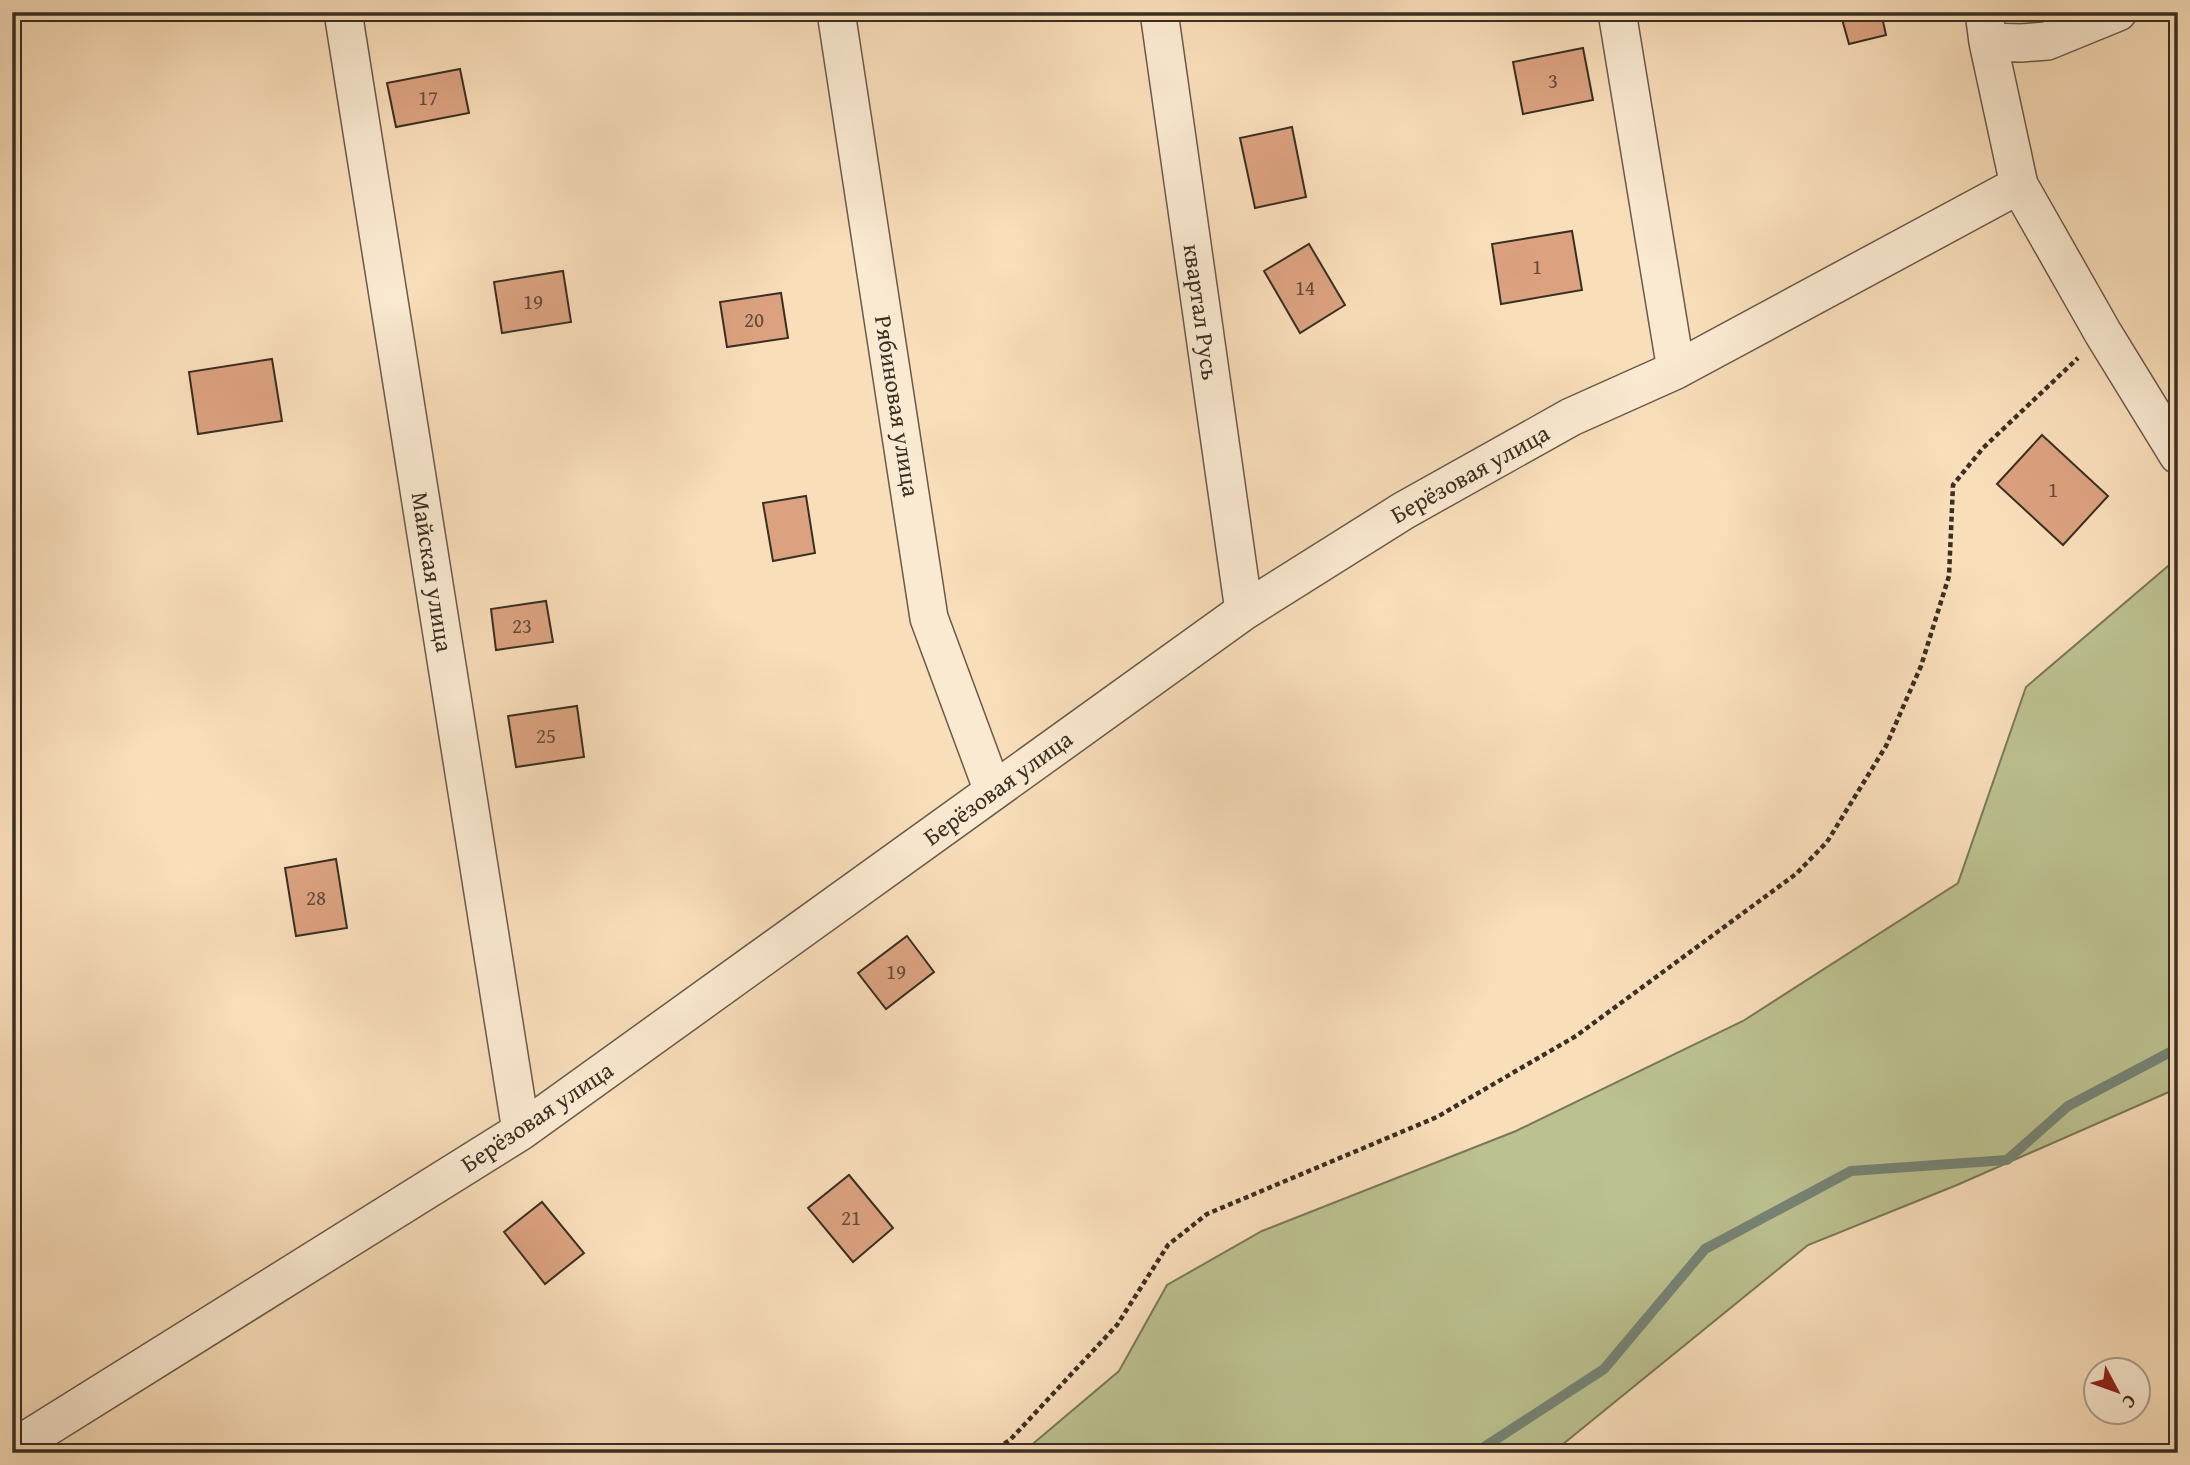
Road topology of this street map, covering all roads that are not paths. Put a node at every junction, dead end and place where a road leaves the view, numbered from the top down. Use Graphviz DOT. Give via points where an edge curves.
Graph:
graph roads {
  1 [pos="343,12"];
  2 [pos="836,12"];
  3 [pos="1159,12"];
  4 [pos="1617,12"];
  5 [pos="2118,12"];
  6 [pos="1986,27"];
  7 [pos="2019,185"];
  8 [pos="1676,370"];
  9 [pos="2178,455"];
  10 [pos="1244,611"];
  11 [pos="993,792"];
  12 [pos="521,1131"];
  13 [pos="14,1438"];
  1 -- 12 [label="street, Майская улица"];
  2 -- 11 [label="street, Рябиновая улица" via="929,618"];
  3 -- 10 [label="street, квартал Русь"];
  4 -- 8 [label="street"];
  5 -- 6 [label="street" via="2047,41 2021,43"];
  6 -- 7 [label="street"];
  7 -- 8 [label="street, Берёзовая улица"];
  7 -- 9 [label="street"];
  8 -- 10 [label="street, Берёзовая улица" via="1571,417 1403,511"];
  10 -- 11 [label="street, Берёзовая улица"];
  11 -- 12 [label="street, Берёзовая улица"];
  12 -- 13 [label="street, Берёзовая улица"];
}
